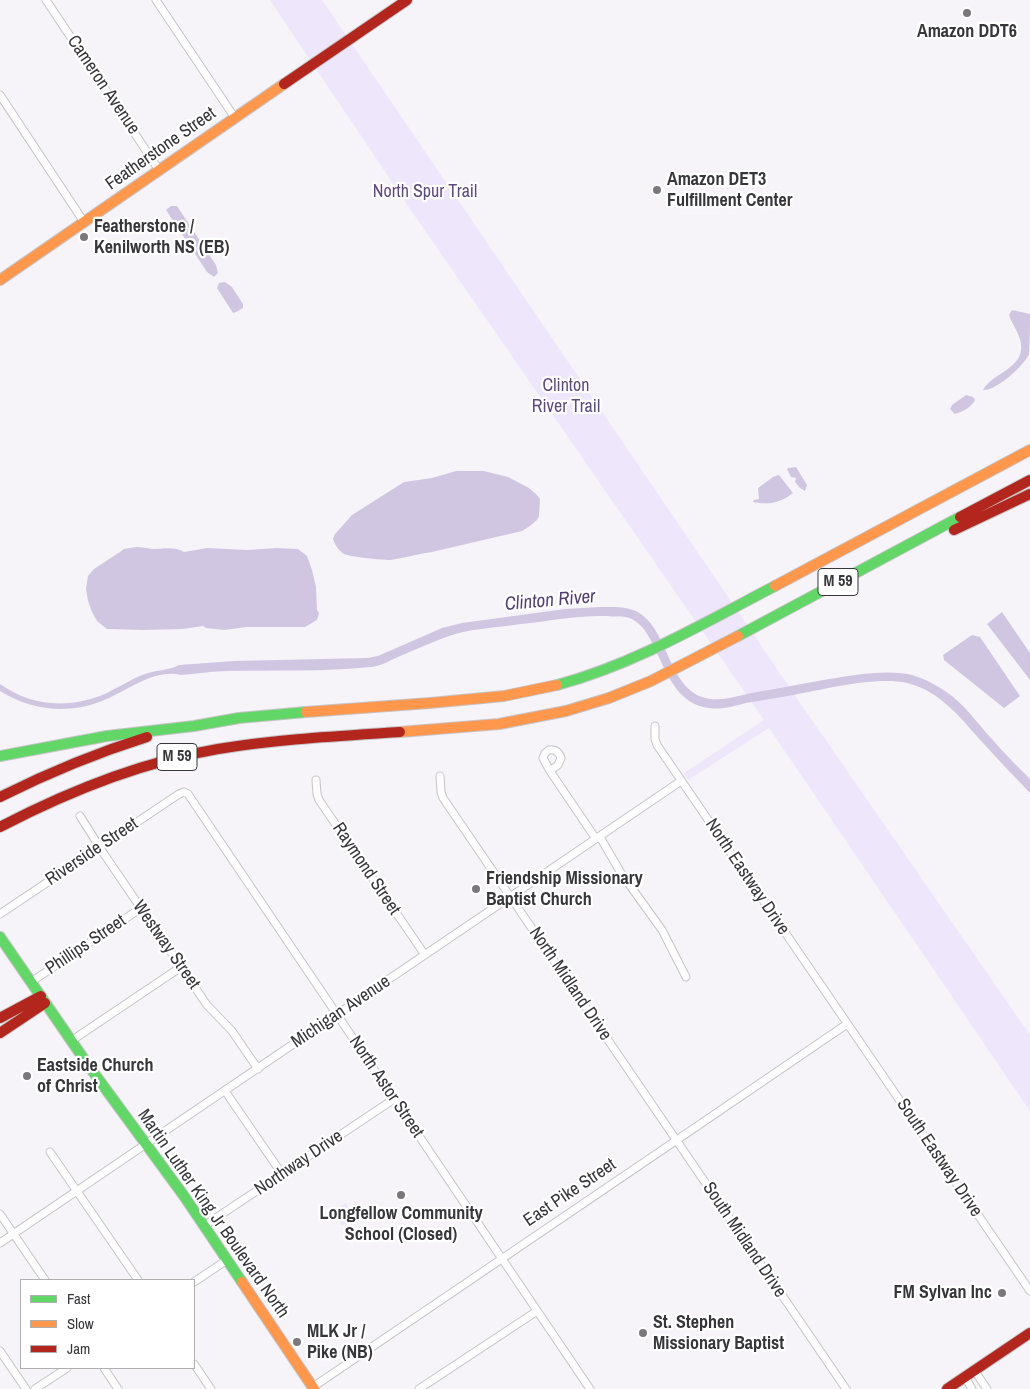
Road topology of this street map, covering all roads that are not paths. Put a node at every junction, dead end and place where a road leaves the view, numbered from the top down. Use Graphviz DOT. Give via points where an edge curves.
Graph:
graph roads {
  1 [pos="46,0"];
  2 [pos="156,0"];
  3 [pos="407,0"];
  4 [pos="0,95"];
  5 [pos="234,118"];
  6 [pos="159,170"];
  7 [pos="84,222"];
  8 [pos="0,280"];
  9 [pos="1030,441"];
  10 [pos="1030,450"];
  11 [pos="1030,480"];
  12 [pos="948,494"];
  13 [pos="1030,494"];
  14 [pos="930,534"];
  15 [pos="194,726"];
  16 [pos="655,726"];
  17 [pos="0,756"];
  18 [pos="550,771"];
  19 [pos="440,776"];
  20 [pos="316,780"];
  21 [pos="681,781"];
  22 [pos="185,792"];
  23 [pos="0,797"];
  24 [pos="80,816"];
  25 [pos="0,827"];
  26 [pos="598,838"];
  27 [pos="100,847"];
  28 [pos="510,897"];
  29 [pos="141,908"];
  30 [pos="0,914"];
  31 [pos="0,937"];
  32 [pos="425,955"];
  33 [pos="181,967"];
  34 [pos="686,976"];
  35 [pos="31,982"];
  36 [pos="43,1000"];
  37 [pos="337,1015"];
  38 [pos="0,1018"];
  39 [pos="847,1024"];
  40 [pos="0,1033"];
  41 [pos="71,1041"];
  42 [pos="258,1069"];
  43 [pos="225,1091"];
  44 [pos="394,1099"];
  45 [pos="676,1140"];
  46 [pos="146,1144"];
  47 [pos="50,1152"];
  48 [pos="282,1174"];
  49 [pos="77,1191"];
  50 [pos="0,1214"];
  51 [pos="204,1226"];
  52 [pos="14,1234"];
  53 [pos="0,1243"];
  54 [pos="502,1259"];
  55 [pos="227,1260"];
  56 [pos="44,1279"];
  57 [pos="137,1279"];
  58 [pos="195,1281"];
  59 [pos="1030,1291"];
  60 [pos="537,1311"];
  61 [pos="1030,1333"];
  62 [pos="0,1351"];
  63 [pos="195,1365"];
  64 [pos="65,1369"];
  65 [pos="105,1369"];
  66 [pos="974,1370"];
  67 [pos="964,1377"];
  68 [pos="312,1388"];
  69 [pos="26,1389"];
  70 [pos="35,1389"];
  71 [pos="118,1389"];
  72 [pos="211,1389"];
  73 [pos="419,1389"];
  74 [pos="590,1389"];
  75 [pos="846,1389"];
  76 [pos="947,1389"];
  77 [pos="972,1389"];
  78 [pos="987,1389"];
  1 -- 6 [label="street, Cameron Avenue"];
  2 -- 5 [label="street"];
  3 -- 5 [label="main road, Featherstone Street"];
  4 -- 7 [label="street"];
  5 -- 6 [label="main road, Featherstone Street"];
  6 -- 7 [label="main road, Featherstone Street"];
  7 -- 8 [label="main road, Featherstone Street"];
  9 -- 12 [label="main road"];
  10 -- 12 [label="main road, M 59"];
  11 -- 14 [label="main road, M 59"];
  12 -- 15 [label="main road, M 59" via="675,639 610,669 576,680 504,696 262,716"];
  13 -- 14 [label="main road" via="943,534"];
  14 -- 25 [label="main road, M 59" via="655,679 573,709 509,723 267,742 190,754 94,783"];
  15 -- 17 [label="main road" via="107,736"];
  15 -- 23 [label="main road, M 59" via="150,736 83,758"];
  16 -- 21 [label="street, North Eastway Drive" via="656,743"];
  18 -- 26 [label="street"];
  19 -- 28 [label="street, North Midland Drive" via="443,798"];
  20 -- 32 [label="street, Raymond Street" via="319,800"];
  21 -- 26 [label="street, Michigan Avenue"];
  21 -- 39 [label="street, North Eastway Drive"];
  22 -- 27 [label="street, Riverside Street"];
  22 -- 37 [label="street, North Astor Street"];
  24 -- 27 [label="street, Westway Street"];
  26 -- 28 [label="street, Michigan Avenue"];
  26 -- 34 [label="street" via="662,930"];
  27 -- 29 [label="street, Westway Street"];
  27 -- 30 [label="street, Riverside Street"];
  28 -- 32 [label="street, Michigan Avenue"];
  28 -- 45 [label="street, North Midland Drive"];
  29 -- 33 [label="street, Westway Street"];
  29 -- 35 [label="street, Phillips Street"];
  31 -- 35 [label="main road, Martin Luther King Jr Boulevard North"];
  32 -- 37 [label="street, Michigan Avenue"];
  33 -- 41 [label="street"];
  33 -- 42 [label="street, Westway Street"];
  35 -- 36 [label="main road, Martin Luther King Jr Boulevard North"];
  36 -- 38 [label="main road"];
  36 -- 40 [label="main road"];
  36 -- 41 [label="main road, Martin Luther King Jr Boulevard North"];
  37 -- 42 [label="street, Michigan Avenue"];
  37 -- 44 [label="street, North Astor Street"];
  39 -- 45 [label="street, East Pike Street"];
  39 -- 59 [label="street, South Eastway Drive"];
  41 -- 46 [label="main road, Martin Luther King Jr Boulevard North"];
  42 -- 43 [label="street, Michigan Avenue"];
  43 -- 46 [label="street, Michigan Avenue"];
  43 -- 48 [label="street"];
  44 -- 48 [label="street, Northway Drive"];
  44 -- 54 [label="street, North Astor Street"];
  45 -- 54 [label="street, East Pike Street"];
  45 -- 75 [label="street, South Midland Drive"];
  46 -- 49 [label="street, Michigan Avenue"];
  46 -- 51 [label="main road, Martin Luther King Jr Boulevard North"];
  47 -- 49 [label="street"];
  48 -- 51 [label="street, Northway Drive"];
  49 -- 52 [label="street, Michigan Avenue"];
  49 -- 57 [label="street"];
  50 -- 52 [label="street"];
  51 -- 55 [label="main road, Martin Luther King Jr Boulevard North"];
  52 -- 53 [label="street, Michigan Avenue"];
  52 -- 56 [label="street"];
  54 -- 60 [label="street, North Astor Street"];
  54 -- 68 [label="street, East Pike Street"];
  55 -- 58 [label="street"];
  55 -- 68 [label="main road, Martin Luther King Jr Boulevard North"];
  60 -- 73 [label="street"];
  60 -- 74 [label="street, North Astor Street"];
  61 -- 66 [label="main road"];
  62 -- 69 [label="street"];
  63 -- 72 [label="street"];
  64 -- 70 [label="street"];
  65 -- 71 [label="street"];
  66 -- 67 [label="main road"];
  66 -- 78 [label="street"];
  67 -- 76 [label="main road"];
  67 -- 77 [label="street"];
}
